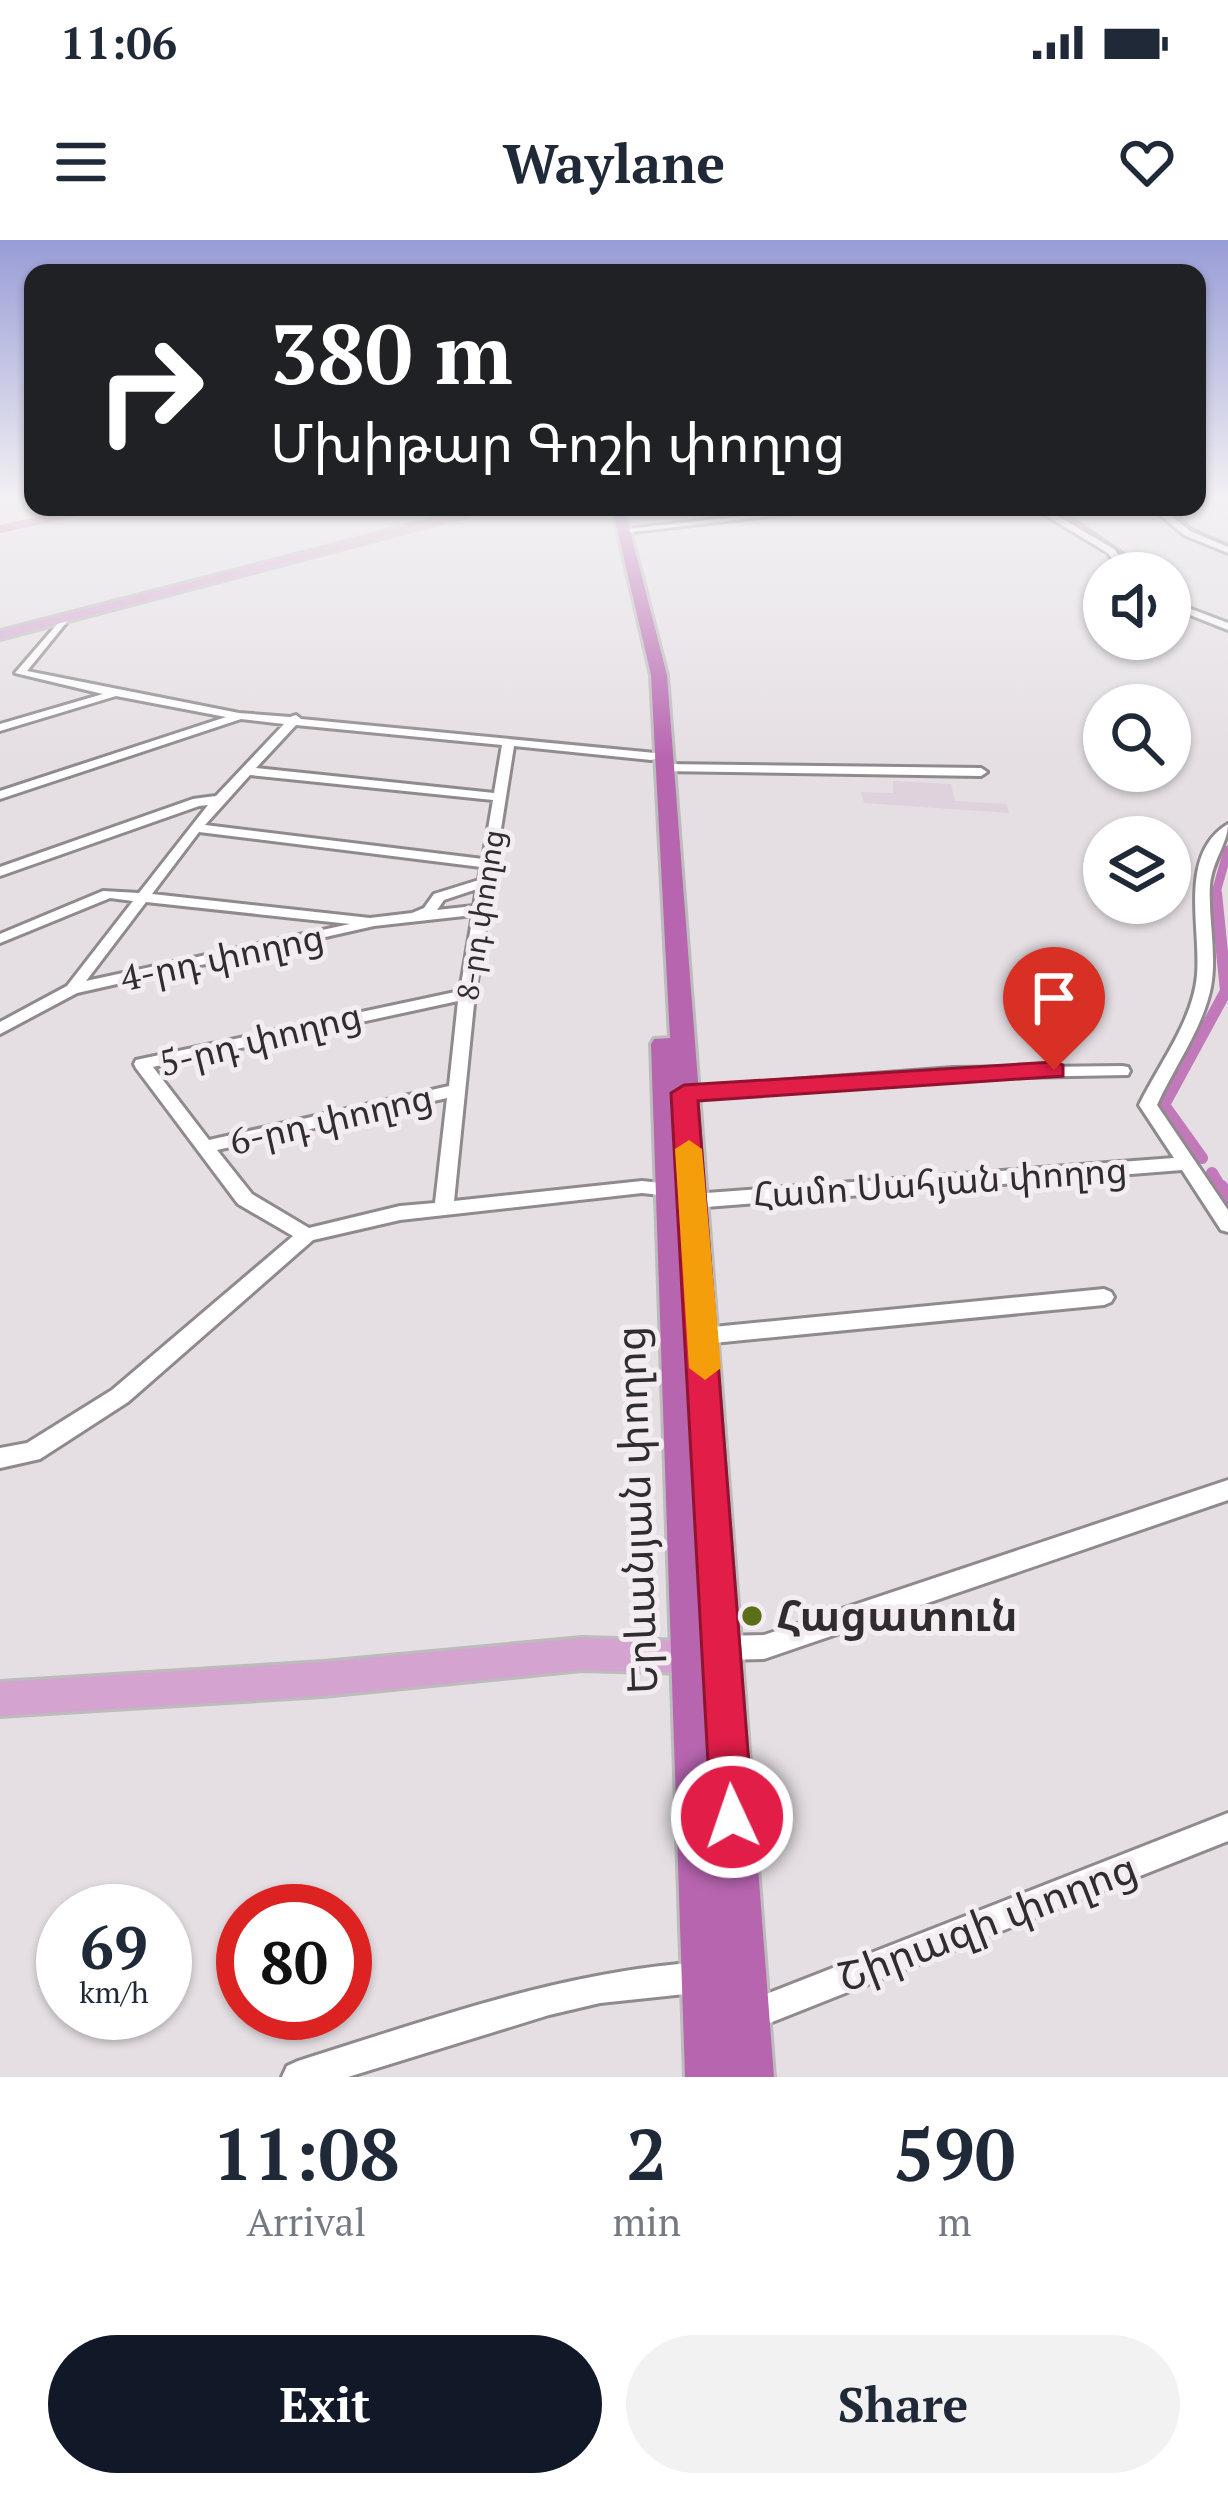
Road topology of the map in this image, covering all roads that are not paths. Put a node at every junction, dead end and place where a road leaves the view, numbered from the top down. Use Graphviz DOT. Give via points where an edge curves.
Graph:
graph roads {
  1 [pos="186,587"];
  2 [pos="637,587"];
  3 [pos="1191,612"];
  4 [pos="65,618"];
  5 [pos="1228,627"];
  6 [pos="0,635"];
  7 [pos="35,658"];
  8 [pos="0,667"];
  9 [pos="116,693"];
  10 [pos="240,716"];
  11 [pos="297,718"];
  12 [pos="0,728"];
  13 [pos="509,741"];
  14 [pos="657,762"];
  15 [pos="245,770"];
  16 [pos="981,772"];
  17 [pos="0,795"];
  18 [pos="500,797"];
  19 [pos="219,800"];
  20 [pos="195,828"];
  21 [pos="1228,828"];
  22 [pos="488,865"];
  23 [pos="0,872"];
  24 [pos="486,882"];
  25 [pos="141,897"];
  26 [pos="480,910"];
  27 [pos="419,914"];
  28 [pos="370,922"];
  29 [pos="0,939"];
  30 [pos="667,940"];
  31 [pos="72,989"];
  32 [pos="467,994"];
  33 [pos="0,1029"];
  34 [pos="1122,1071"];
  35 [pos="457,1090"];
  36 [pos="684,1093"];
  37 [pos="206,1147"];
  38 [pos="1188,1163"];
  39 [pos="681,1195"];
  40 [pos="444,1209"];
  41 [pos="1228,1225"];
  42 [pos="307,1235"];
  43 [pos="1103,1297"];
  44 [pos="703,1336"];
  45 [pos="0,1458"];
  46 [pos="695,1466"];
  47 [pos="1228,1490"];
  48 [pos="722,1648"];
  49 [pos="687,1657"];
  50 [pos="0,1699"];
  51 [pos="1228,1827"];
  52 [pos="704,1977"];
  53 [pos="746,2017"];
  54 [pos="298,2077"];
  55 [pos="709,2077"];
  56 [pos="750,2077"];
  1 -- 4 [label="main road"];
  2 -- 14 [label="highway" via="656,650"];
  3 -- 5 [label="street"];
  4 -- 6 [label="main road"];
  4 -- 7 [label="street"];
  7 -- 8 [label="street"];
  7 -- 9 [label="street" via="20,673"];
  9 -- 10 [label="street"];
  9 -- 12 [label="street"];
  10 -- 11 [label="street"];
  10 -- 17 [label="street"];
  11 -- 13 [label="street"];
  11 -- 15 [label="street"];
  13 -- 14 [label="street"];
  13 -- 18 [label="street, 8-րդ փողոց"];
  14 -- 16 [label="street"];
  14 -- 30 [label="highway"];
  15 -- 18 [label="street"];
  15 -- 19 [label="street"];
  18 -- 22 [label="street, 8-րդ փողոց"];
  19 -- 20 [label="street"];
  19 -- 23 [label="street"];
  20 -- 22 [label="street"];
  20 -- 25 [label="street"];
  21 -- 38 [label="street" via="1218,836 1199,911 1203,988 1148,1106"];
  22 -- 24 [label="street, 8-րդ փողոց"];
  24 -- 26 [label="street, 8-րդ փողոց"];
  24 -- 27 [label="street" via="439,897"];
  25 -- 28 [label="street"];
  25 -- 29 [label="street" via="108,894"];
  25 -- 31 [label="street"];
  26 -- 27 [label="street"];
  26 -- 32 [label="street, 8-րդ փողոց"];
  27 -- 28 [label="street"];
  28 -- 31 [label="street, 4-րդ փողոց"];
  30 -- 36 [label="highway, Երևանյան փողոց"];
  30 -- 39 [label="highway, Երևանյան փողոց"];
  31 -- 33 [label="street"];
  32 -- 35 [label="street, 8-րդ փողոց"];
  32 -- 37 [label="street, 5-րդ փողոց" via="142,1064"];
  34 -- 36 [label="street" via="953,1073"];
  35 -- 37 [label="street, 6-րդ փողոց"];
  35 -- 40 [label="street, 8-րդ փողոց"];
  36 -- 39 [label="highway, Երևանյան փողոց"];
  37 -- 42 [label="street, 5-րդ փողոց" via="245,1199"];
  38 -- 39 [label="street, Համո Սահյան փողոց"];
  38 -- 41 [label="street"];
  39 -- 40 [label="street, Համո Սահյան փողոց" via="642,1187"];
  39 -- 44 [label="highway, Երևանյան փողոց"];
  39 -- 46 [label="highway, Երևանյան փողոց"];
  40 -- 42 [label="street, Համո Սահյան փողոց"];
  42 -- 45 [label="street" via="120,1396 32,1452"];
  43 -- 44 [label="street"];
  44 -- 46 [label="highway, Երևանյան փողոց"];
  46 -- 48 [label="highway, Երևանյան փողոց"];
  46 -- 49 [label="highway, Երևանյան փողոց"];
  47 -- 48 [label="street" via="764,1647"];
  48 -- 53 [label="highway, Երևանյան փողոց"];
  49 -- 50 [label="main road" via="582,1654"];
  49 -- 52 [label="highway, Երևանյան փողոց"];
  51 -- 53 [label="street, Շիրազի փողոց"];
  52 -- 54 [label="street" via="572,1994"];
  52 -- 55 [label="highway, Երևանյան փողոց"];
  53 -- 56 [label="highway, Երևանյան փողոց"];
}
